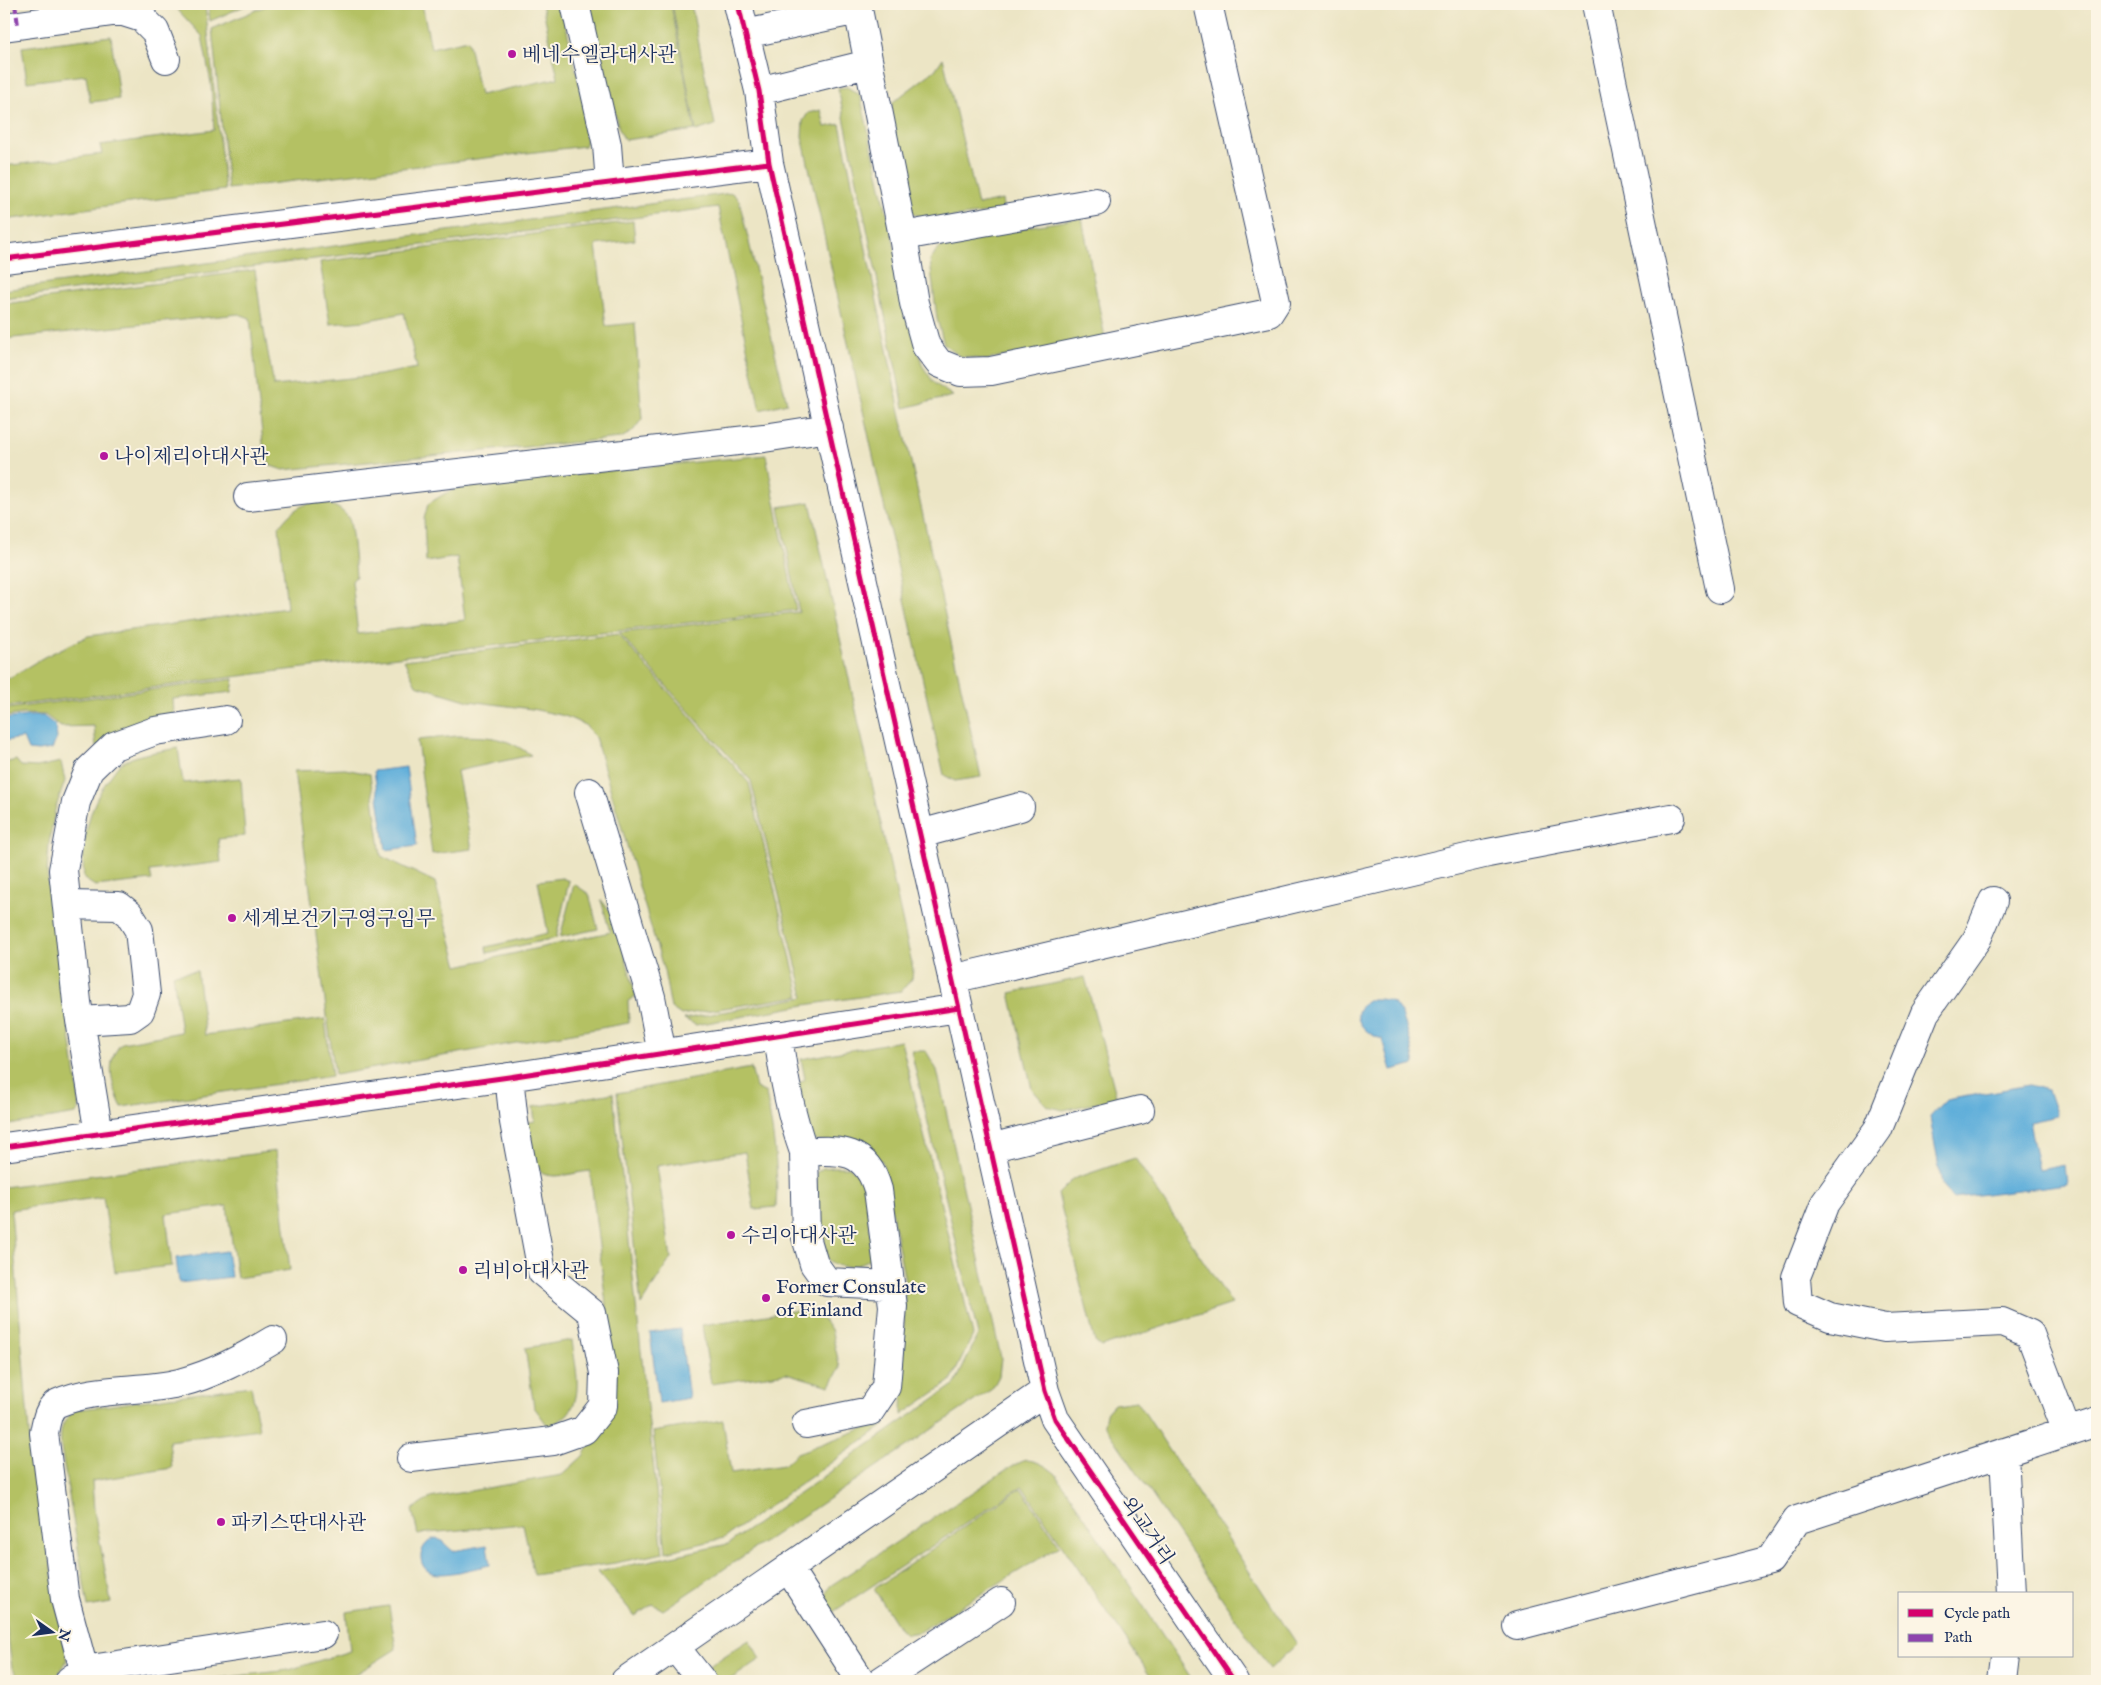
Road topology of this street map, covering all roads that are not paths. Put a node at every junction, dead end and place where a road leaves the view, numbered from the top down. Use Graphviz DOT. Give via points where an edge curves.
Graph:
graph roads {
  1 [pos="575,4"];
  2 [pos="738,4"];
  3 [pos="1208,4"];
  4 [pos="1596,4"];
  5 [pos="858,7"];
  6 [pos="4,27"];
  7 [pos="745,34"];
  8 [pos="166,59"];
  9 [pos="868,64"];
  10 [pos="759,91"];
  11 [pos="770,163"];
  12 [pos="610,183"];
  13 [pos="1096,202"];
  14 [pos="903,236"];
  15 [pos="4,259"];
  16 [pos="829,428"];
  17 [pos="248,497"];
  18 [pos="1720,589"];
  19 [pos="226,720"];
  20 [pos="589,792"];
  21 [pos="1020,807"];
  22 [pos="1671,818"];
  23 [pos="920,834"];
  24 [pos="1993,901"];
  25 [pos="67,905"];
  26 [pos="952,979"];
  27 [pos="959,1008"];
  28 [pos="80,1021"];
  29 [pos="778,1035"];
  30 [pos="662,1054"];
  31 [pos="509,1077"];
  32 [pos="1140,1110"];
  33 [pos="99,1134"];
  34 [pos="4,1147"];
  35 [pos="990,1148"];
  36 [pos="804,1152"];
  37 [pos="890,1285"];
  38 [pos="273,1340"];
  39 [pos="1045,1391"];
  40 [pos="2097,1422"];
  41 [pos="806,1424"];
  42 [pos="2067,1432"];
  43 [pos="2004,1452"];
  44 [pos="412,1458"];
  45 [pos="788,1568"];
  46 [pos="2011,1592"];
  47 [pos="1001,1602"];
  48 [pos="1516,1626"];
  49 [pos="323,1634"];
  50 [pos="675,1647"];
  51 [pos="2005,1658"];
  52 [pos="76,1676"];
  53 [pos="625,1681"];
  54 [pos="702,1681"];
  55 [pos="861,1681"];
  56 [pos="881,1681"];
  57 [pos="1234,1681"];
  58 [pos="2002,1681"];
  1 -- 12 [label="street" via="607,145"];
  2 -- 7 [label="street, 외교거리"];
  3 -- 14 [label="street" via="1276,302 1269,313 991,371 961,372 939,363 926,346 914,303"];
  4 -- 18 [label="street"];
  5 -- 7 [label="street"];
  5 -- 9 [label="street"];
  6 -- 8 [label="street" via="120,11 142,18 156,30"];
  7 -- 10 [label="street, 외교거리"];
  9 -- 10 [label="street"];
  9 -- 14 [label="street"];
  10 -- 11 [label="street, 외교거리"];
  11 -- 12 [label="street"];
  11 -- 16 [label="street, 외교거리"];
  12 -- 15 [label="street"];
  13 -- 14 [label="street"];
  16 -- 17 [label="street"];
  16 -- 23 [label="street, 외교거리"];
  19 -- 25 [label="street" via="155,730 114,746 89,770 76,802 63,870"];
  20 -- 30 [label="street" via="651,997"];
  21 -- 23 [label="street"];
  22 -- 26 [label="street" via="1488,853"];
  23 -- 26 [label="street, 외교거리"];
  24 -- 42 [label="street" via="1977,939 1925,1013 1878,1129 1825,1203 1796,1277 1798,1303 1830,1318 1886,1328 2002,1322 2030,1334"];
  25 -- 28 [label="street"];
  25 -- 28 [label="street" via="119,906 129,914 139,930 146,994 140,1011 130,1018"];
  26 -- 27 [label="street, 외교거리"];
  27 -- 29 [label="street"];
  27 -- 35 [label="street, 외교거리"];
  28 -- 33 [label="street"];
  29 -- 30 [label="street"];
  29 -- 36 [label="street" via="793,1123"];
  30 -- 31 [label="street"];
  31 -- 33 [label="street"];
  31 -- 44 [label="street" via="514,1122 542,1272 592,1313 604,1373 603,1406 584,1430 553,1441"];
  32 -- 35 [label="street"];
  33 -- 34 [label="street"];
  35 -- 39 [label="street, 외교거리"];
  36 -- 37 [label="street" via="843,1153 862,1159 873,1173"];
  36 -- 37 [label="street" via="806,1237 814,1264 827,1282"];
  37 -- 41 [label="street" via="893,1306 886,1387 870,1411"];
  38 -- 52 [label="street" via="223,1369 178,1383 83,1396 56,1404 47,1416 44,1433"];
  39 -- 45 [label="street"];
  39 -- 57 [label="street, 외교거리" via="1055,1419"];
  40 -- 42 [label="street"];
  42 -- 43 [label="street"];
  43 -- 46 [label="street"];
  43 -- 48 [label="street" via="1797,1520 1770,1560"];
  45 -- 50 [label="street"];
  45 -- 55 [label="street"];
  47 -- 56 [label="street"];
  49 -- 52 [label="street"];
  50 -- 53 [label="street"];
  50 -- 54 [label="street"];
  51 -- 58 [label="street"];
}
